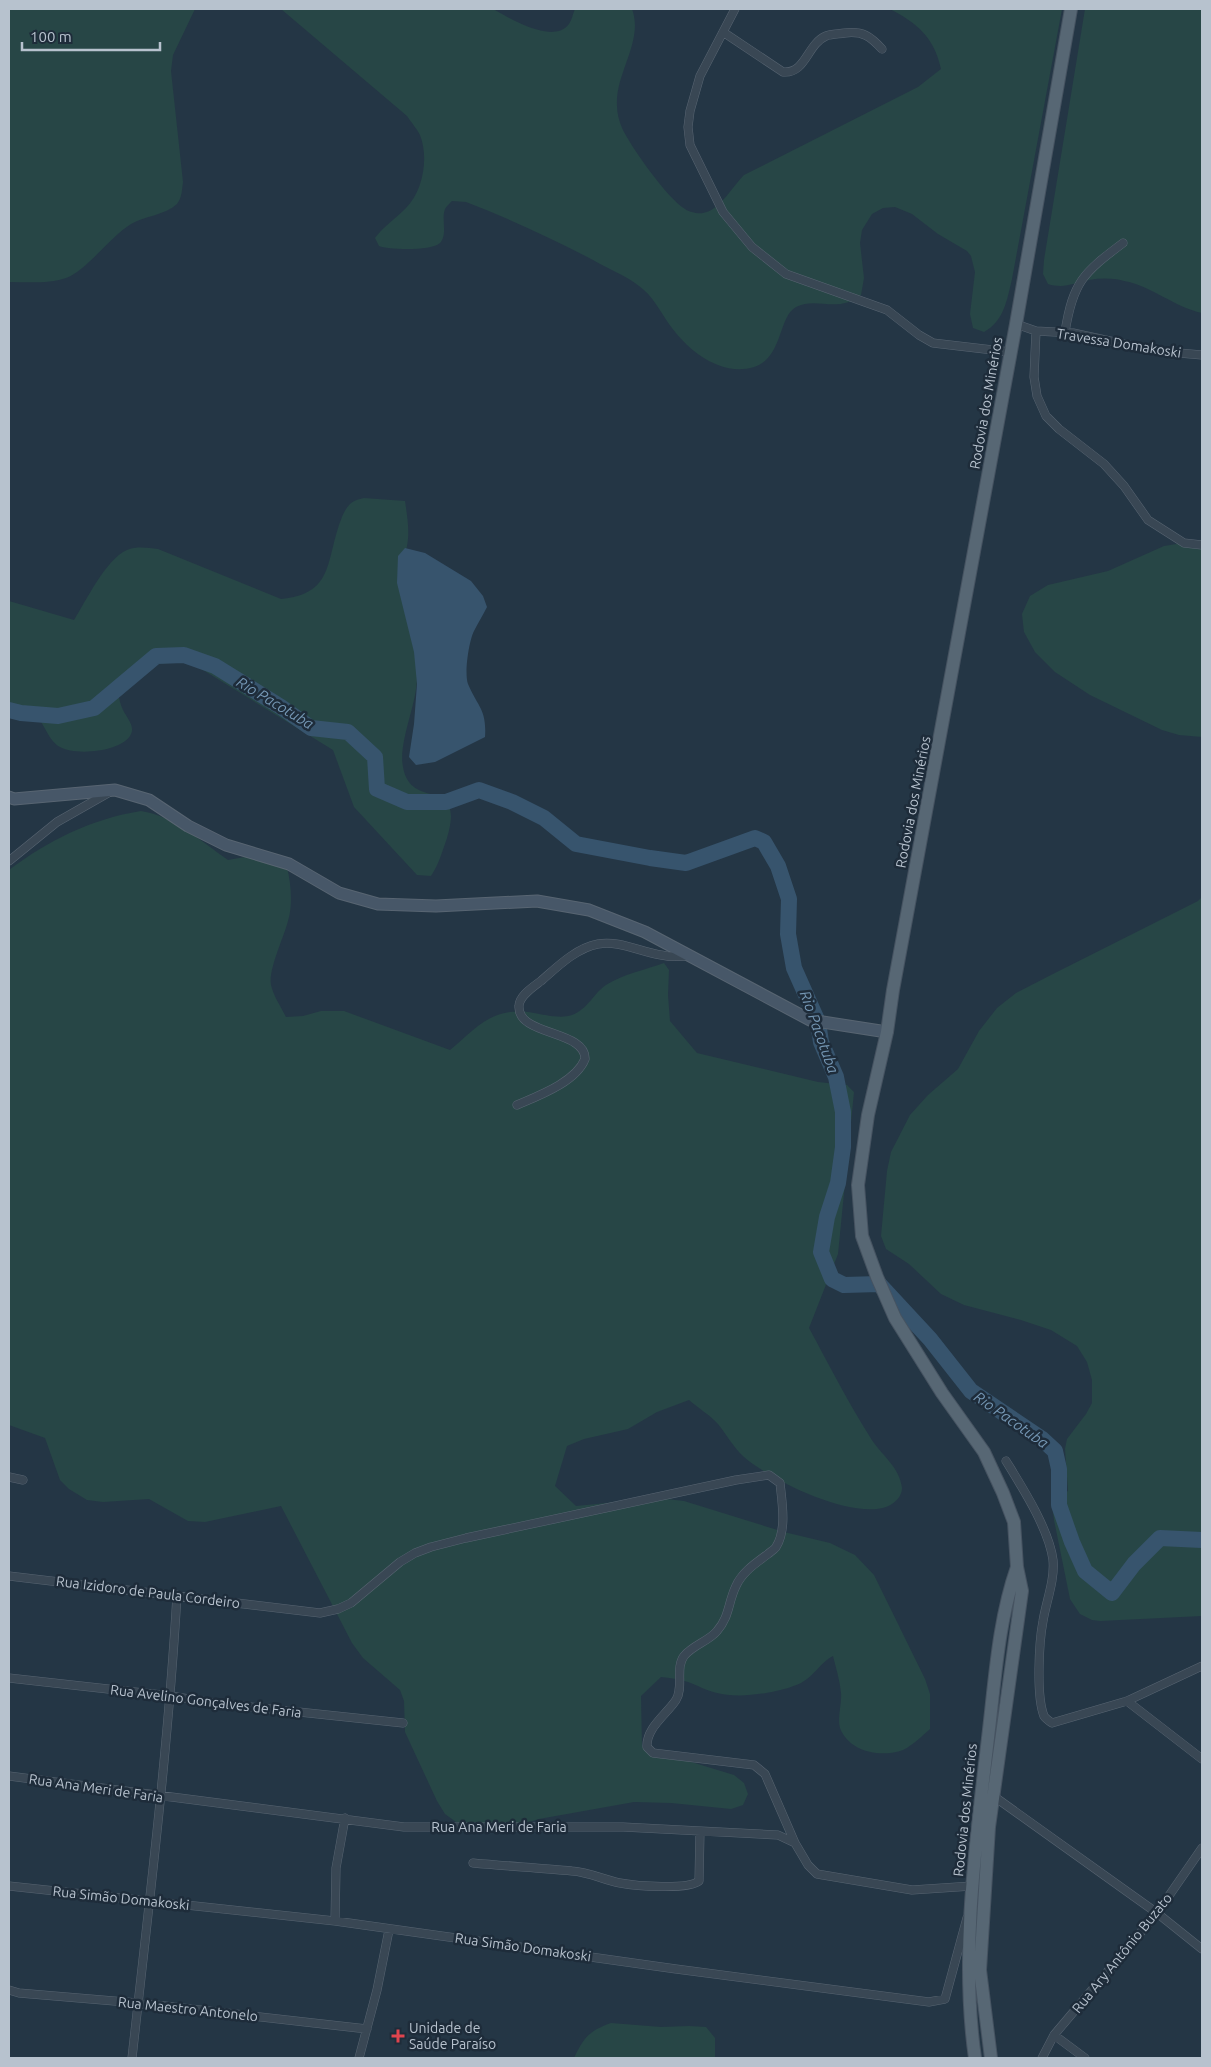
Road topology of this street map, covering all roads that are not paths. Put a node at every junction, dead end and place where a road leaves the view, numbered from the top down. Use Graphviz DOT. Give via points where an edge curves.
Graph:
graph roads {
  1 [pos="735,9"];
  2 [pos="1071,9"];
  3 [pos="723,32"];
  4 [pos="882,49"];
  5 [pos="1123,243"];
  6 [pos="1016,324"];
  7 [pos="1036,331"];
  8 [pos="1065,332"];
  9 [pos="1010,352"];
  10 [pos="1202,355"];
  11 [pos="1202,545"];
  12 [pos="115,790"];
  13 [pos="9,797"];
  14 [pos="9,861"];
  15 [pos="689,956"];
  16 [pos="887,1032"];
  17 [pos="517,1105"];
  18 [pos="1006,1461"];
  19 [pos="9,1477"];
  20 [pos="23,1480"];
  21 [pos="1017,1567"];
  22 [pos="9,1576"];
  23 [pos="176,1596"];
  24 [pos="1202,1666"];
  25 [pos="9,1678"];
  26 [pos="171,1696"];
  27 [pos="1127,1701"];
  28 [pos="403,1723"];
  29 [pos="1202,1759"];
  30 [pos="9,1776"];
  31 [pos="992,1795"];
  32 [pos="162,1797"];
  33 [pos="346,1818"];
  34 [pos="700,1831"];
  35 [pos="795,1844"];
  36 [pos="1202,1848"];
  37 [pos="473,1862"];
  38 [pos="9,1886"];
  39 [pos="972,1886"];
  40 [pos="149,1901"];
  41 [pos="971,1910"];
  42 [pos="1157,1913"];
  43 [pos="335,1921"];
  44 [pos="389,1930"];
  45 [pos="1202,1949"];
  46 [pos="9,1990"];
  47 [pos="138,2004"];
  48 [pos="367,2030"];
  49 [pos="1054,2035"];
  50 [pos="360,2056"];
  51 [pos="132,2058"];
  52 [pos="370,2058"];
  53 [pos="975,2058"];
  54 [pos="991,2058"];
  55 [pos="1042,2058"];
  56 [pos="1085,2058"];
  1 -- 3 [label="street"];
  2 -- 6 [label="main road, Rodovia dos Minérios"];
  3 -- 4 [label="street" via="783,72 790,73 797,70 820,40 831,35 863,33 871,36"];
  3 -- 9 [label="street" via="700,76 690,111 690,145 723,212 752,247 786,274 886,310 933,343"];
  5 -- 8 [label="street" via="1082,278 1069,307"];
  6 -- 7 [label="street, Travessa Domakoski"];
  6 -- 9 [label="main road, Rodovia dos Minérios"];
  7 -- 8 [label="street, Travessa Domakoski"];
  7 -- 11 [label="street" via="1034,377 1037,396 1046,416 1104,464 1148,520 1184,544"];
  8 -- 10 [label="street, Travessa Domakoski" via="1156,352"];
  9 -- 16 [label="main road, Rodovia dos Minérios"];
  12 -- 13 [label="street"];
  12 -- 14 [label="street" via="57,822"];
  12 -- 15 [label="street" via="149,800 188,826 226,845 289,864 339,893 378,904 436,906 537,901 589,910 645,932"];
  15 -- 16 [label="street" via="810,1020"];
  15 -- 17 [label="street" via="672,957 619,945 597,944 562,963 533,988 520,1001 518,1008 521,1014 535,1026 575,1042 583,1050 585,1059 579,1069 560,1084"];
  16 -- 21 [label="main road, Rodovia dos Minérios" via="868,1116 858,1185 862,1236 895,1318 984,1452 1014,1522"];
  18 -- 27 [label="street" via="1031,1502 1053,1562 1042,1623 1039,1668 1040,1701 1045,1718 1052,1723 1063,1722"];
  19 -- 20 [label="street"];
  21 -- 31 [label="main road, Rodovia dos Minérios" via="1022,1591"];
  21 -- 39 [label="main road, Rodovia dos Minérios" via="1010,1586 996,1670"];
  22 -- 23 [label="street, Rua Izidoro de Paula Cordeiro"];
  23 -- 26 [label="street"];
  23 -- 35 [label="street, Rua Izidoro de Paula Cordeiro" via="320,1613 351,1603 400,1562 431,1547 768,1475 780,1483 783,1525 776,1547 745,1572 736,1586 726,1618 716,1633 696,1645 683,1658 680,1690 647,1738 647,1747 653,1753 754,1765 765,1774"];
  24 -- 27 [label="street"];
  25 -- 26 [label="street, Rua Avelino Gonçalves de Faria"];
  26 -- 28 [label="street, Rua Avelino Gonçalves de Faria"];
  26 -- 32 [label="street"];
  27 -- 29 [label="street"];
  30 -- 32 [label="street, Rua Ana Meri de Faria"];
  31 -- 42 [label="street"];
  31 -- 54 [label="main road, Rodovia dos Minérios" via="980,1970"];
  32 -- 33 [label="street, Rua Ana Meri de Faria"];
  32 -- 40 [label="street"];
  33 -- 34 [label="street, Rua Ana Meri de Faria" via="404,1827 623,1827"];
  33 -- 43 [label="street" via="336,1868"];
  34 -- 35 [label="street, Rua Ana Meri de Faria" via="778,1835"];
  34 -- 37 [label="street" via="699,1881 695,1885 621,1883 574,1871"];
  35 -- 39 [label="street" via="817,1874 912,1890"];
  36 -- 42 [label="street, Rua Ary Antônio Buzato"];
  38 -- 40 [label="street, Rua Simão Domakoski"];
  39 -- 41 [label="main road, Rodovia dos Minérios"];
  40 -- 43 [label="street, Rua Simão Domakoski"];
  40 -- 47 [label="street"];
  41 -- 44 [label="street, Rua Simão Domakoski" via="945,1999 929,2002"];
  41 -- 53 [label="main road, Rodovia dos Minérios" via="971,2030"];
  42 -- 45 [label="street"];
  42 -- 49 [label="street, Rua Ary Antônio Buzato"];
  43 -- 44 [label="street, Rua Simão Domakoski"];
  44 -- 48 [label="street"];
  46 -- 47 [label="street, Rua Maestro Antonelo"];
  47 -- 48 [label="street, Rua Maestro Antonelo"];
  47 -- 51 [label="street"];
  48 -- 50 [label="street"];
  49 -- 55 [label="street, Rua Ary Antônio Buzato"];
  49 -- 56 [label="street"];
  50 -- 52 [label="street"];
}
